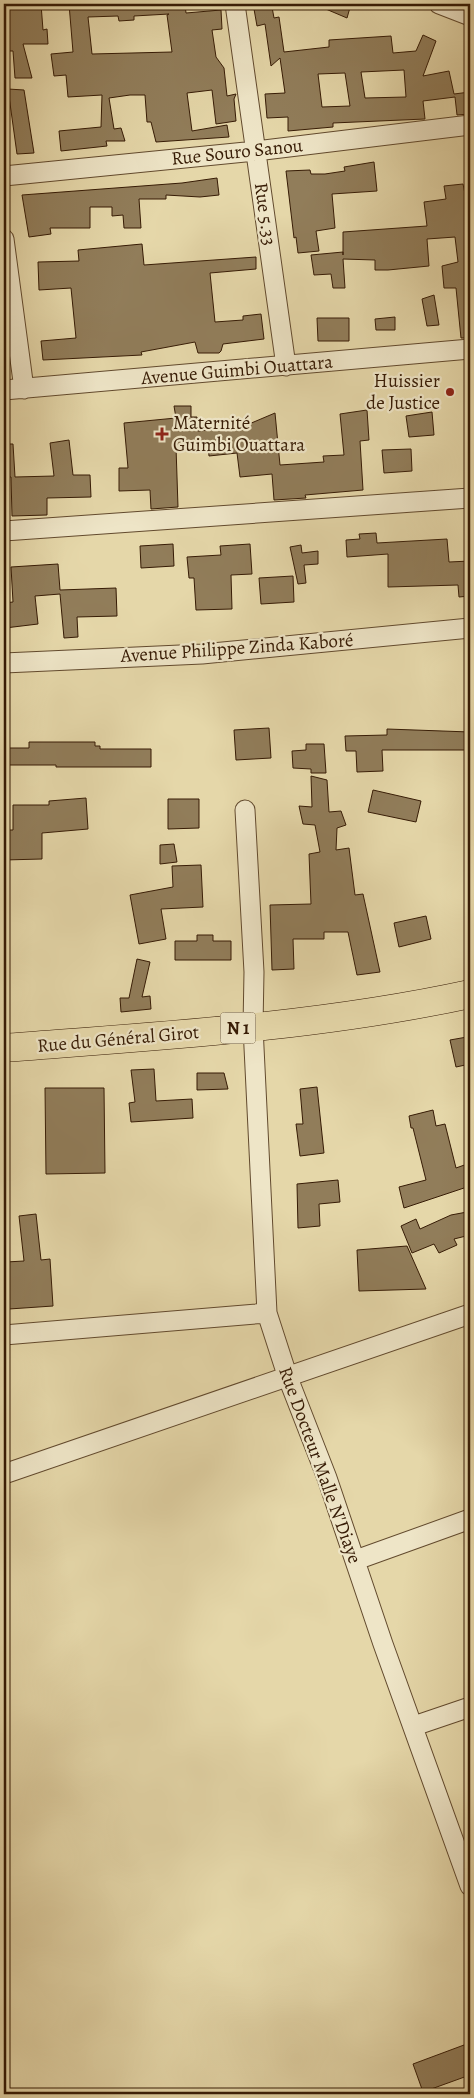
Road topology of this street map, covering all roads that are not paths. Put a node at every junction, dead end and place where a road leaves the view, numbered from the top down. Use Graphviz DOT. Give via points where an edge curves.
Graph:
graph roads {
  1 [pos="235,4"];
  2 [pos="439,4"];
  3 [pos="470,16"];
  4 [pos="470,125"];
  5 [pos="256,151"];
  6 [pos="4,176"];
  7 [pos="4,238"];
  8 [pos="470,349"];
  9 [pos="286,366"];
  10 [pos="24,388"];
  11 [pos="4,390"];
  12 [pos="470,498"];
  13 [pos="4,532"];
  14 [pos="470,628"];
  15 [pos="4,663"];
  16 [pos="245,810"];
  17 [pos="470,994"];
  18 [pos="253,1027"];
  19 [pos="4,1048"];
  20 [pos="267,1313"];
  21 [pos="470,1314"];
  22 [pos="4,1335"];
  23 [pos="288,1378"];
  24 [pos="4,1474"];
  25 [pos="470,1519"];
  26 [pos="356,1560"];
  27 [pos="470,1707"];
  28 [pos="414,1726"];
  29 [pos="470,1886"];
  1 -- 5 [label="street, Rue 5.33"];
  2 -- 3 [label="street"];
  4 -- 5 [label="street, Rue Souro Sanou"];
  5 -- 6 [label="street, Rue Souro Sanou"];
  5 -- 9 [label="street, Rue 5.33"];
  7 -- 10 [label="street"];
  8 -- 9 [label="street, Avenue Guimbi Ouattara"];
  9 -- 10 [label="street, Avenue Guimbi Ouattara"];
  10 -- 11 [label="street, Avenue Guimbi Ouattara"];
  12 -- 13 [label="street"];
  14 -- 15 [label="street, Avenue Philippe Zinda Kaboré" via="202,654"];
  16 -- 18 [label="street, Rue Docteur Malle N'Diaye" via="254,972"];
  17 -- 18 [label="highway, Rue du Général Girot / N 1" via="421,1005"];
  18 -- 19 [label="highway, Rue du Général Girot / N 1"];
  18 -- 20 [label="street, Rue Docteur Malle N'Diaye"];
  20 -- 22 [label="street"];
  20 -- 23 [label="street, Rue Docteur Malle N'Diaye"];
  21 -- 23 [label="street"];
  23 -- 24 [label="street"];
  23 -- 26 [label="street, Rue Docteur Malle N'Diaye"];
  25 -- 26 [label="street"];
  26 -- 28 [label="street, Rue Docteur Malle N'Diaye"];
  27 -- 28 [label="street"];
  28 -- 29 [label="street, Rue Docteur Malle N'Diaye"];
}
